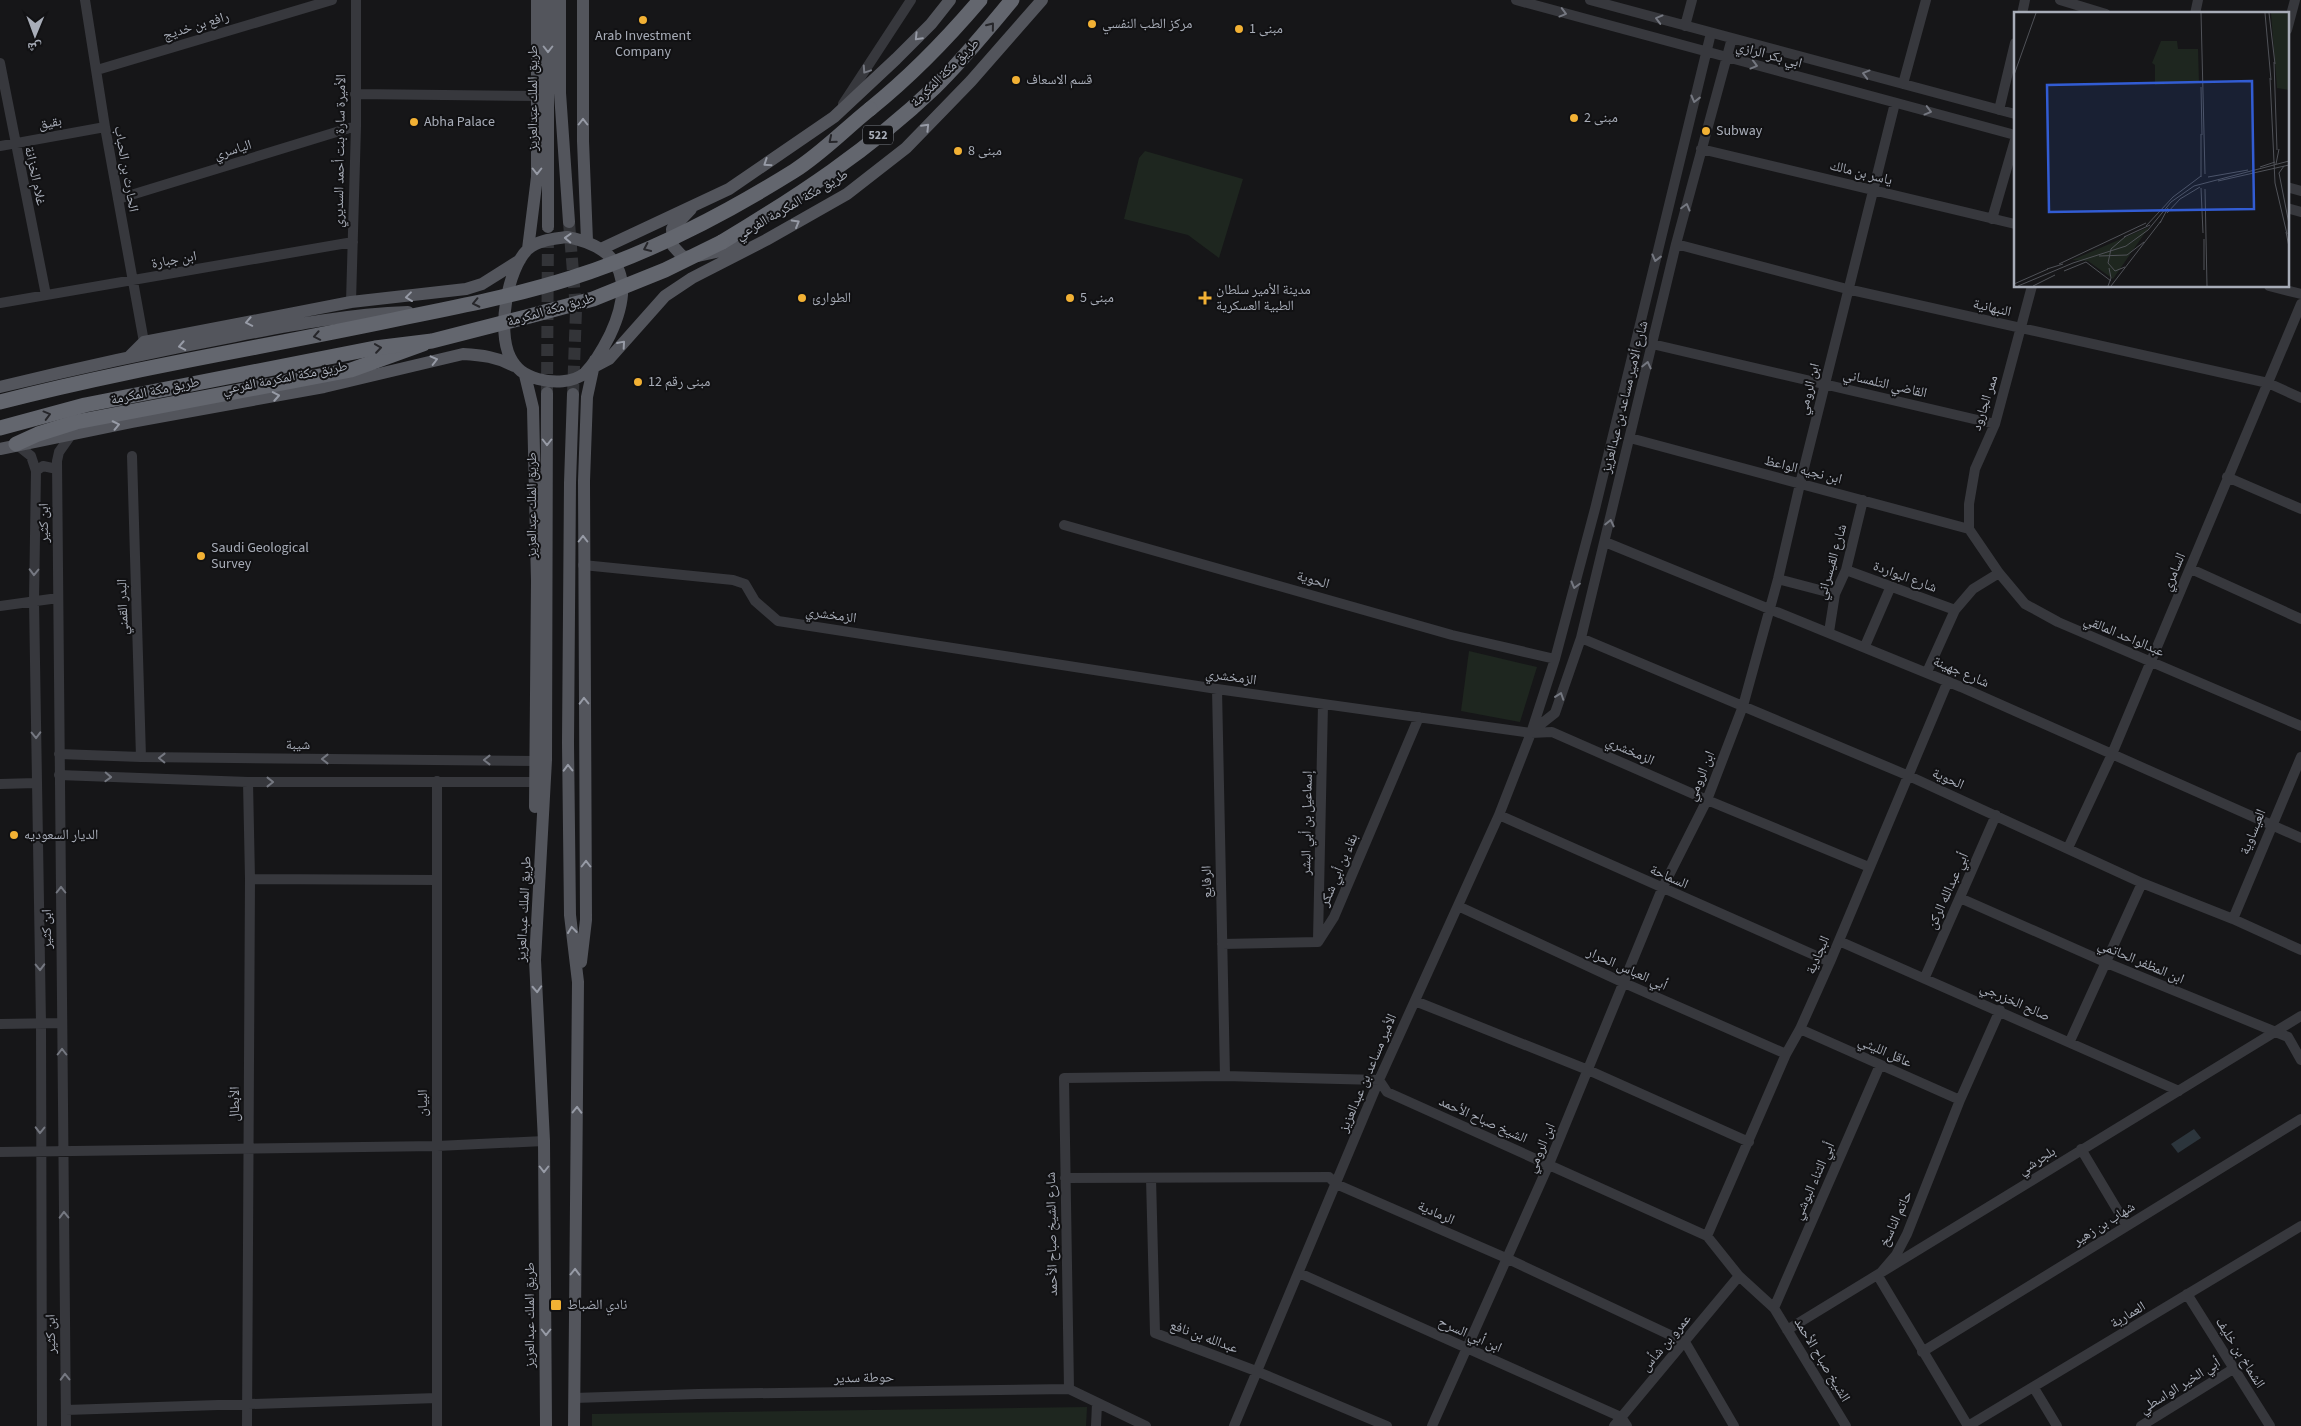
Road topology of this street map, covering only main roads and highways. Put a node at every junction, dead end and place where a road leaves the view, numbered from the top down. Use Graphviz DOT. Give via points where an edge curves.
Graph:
graph roads {
  1 [pos="537,0"];
  2 [pos="548,0"];
  3 [pos="560,0"];
  4 [pos="583,0"];
  5 [pos="950,0"];
  6 [pos="973,0"];
  7 [pos="980,0"];
  8 [pos="1012,0"];
  9 [pos="1042,0"];
  10 [pos="952,33"];
  11 [pos="697,204"];
  12 [pos="570,222"];
  13 [pos="548,227"];
  14 [pos="766,240"];
  15 [pos="587,241"];
  16 [pos="601,248"];
  17 [pos="528,249"];
  18 [pos="520,260"];
  19 [pos="438,311"];
  20 [pos="432,341"];
  21 [pos="130,356"];
  22 [pos="514,366"];
  23 [pos="591,367"];
  24 [pos="525,375"];
  25 [pos="0,387"];
  26 [pos="547,393"];
  27 [pos="573,394"];
  28 [pos="0,402"];
  29 [pos="0,428"];
  30 [pos="16,444"];
  31 [pos="0,449"];
  32 [pos="535,960"];
  33 [pos="578,982"];
  34 [pos="546,1426"];
  35 [pos="574,1426"];
  1 -- 17 [label="main road, one-way" via="537,177"];
  2 -- 13 [label="main road, طريق الملك عبدالعزيز, one-way"];
  3 -- 12 [label="main road, طريق الملك عبدالعزيز" via="560,93"];
  15 -- 4 [label="main road, one-way"];
  5 -- 11 [label="main road, one-way" via="931,24 834,117 729,189"];
  6 -- 10 [label="highway"];
  7 -- 10 [label="highway, طريق مكة المكرمة"];
  20 -- 8 [label="highway, طريق مكة المكرمة / 522, one-way, bridge" via="593,299 722,242 803,193 846,162 934,89"];
  14 -- 9 [label="main road, طريق مكة المكرمة الفرعي, one-way" via="847,194 906,148 971,81"];
  10 -- 19 [label="highway, طريق مكة المكرمة, one-way, bridge" via="908,78 796,170 703,222 637,253 572,278 502,298"];
  11 -- 14 [label="main road" via="672,229 673,246 683,257"];
  11 -- 16 [label="main road"];
  23 -- 14 [label="main road, طريق مكة المكرمة الفرعي, one-way" via="609,360 665,296 692,278"];
  15 -- 16 [label="main road"];
  15 -- 17 [label="main road, one-way" via="567,237"];
  16 -- 23 [label="main road" via="622,277 624,296 614,327"];
  17 -- 18 [label="main road"];
  18 -- 21 [label="main road, one-way" via="482,284 466,289 351,302 144,342"];
  18 -- 22 [label="main road" via="503,318 503,337"];
  19 -- 21 [label="main road, one-way, bridge" via="376,313 313,321"];
  19 -- 28 [label="highway, طريق مكة المكرمة, one-way, bridge" via="76,382"];
  29 -- 20 [label="highway, طريق مكة المكرمة, one-way, bridge" via="85,405 257,370"];
  20 -- 30 [label="highway, bridge" via="351,370 76,422"];
  21 -- 25 [label="main road"];
  22 -- 24 [label="main road"];
  30 -- 22 [label="main road, طريق مكة المكرمة الفرعي, one-way" via="324,387 463,354 483,355"];
  23 -- 24 [label="main road" via="569,381 541,380"];
  33 -- 23 [label="main road, one-way" via="586,920 583,565"];
  24 -- 32 [label="main road" via="533,408 537,581"];
  26 -- 32 [label="main road, طريق الملك عبدالعزيز, one-way" via="546,760"];
  33 -- 27 [label="main road, one-way" via="570,914 568,743"];
  30 -- 31 [label="main road, طريق مكة المكرمة الفرعي"];
  32 -- 34 [label="main road, طريق الملك عبدالعزيز, one-way" via="544,1141"];
  35 -- 33 [label="main road, one-way"];
}
